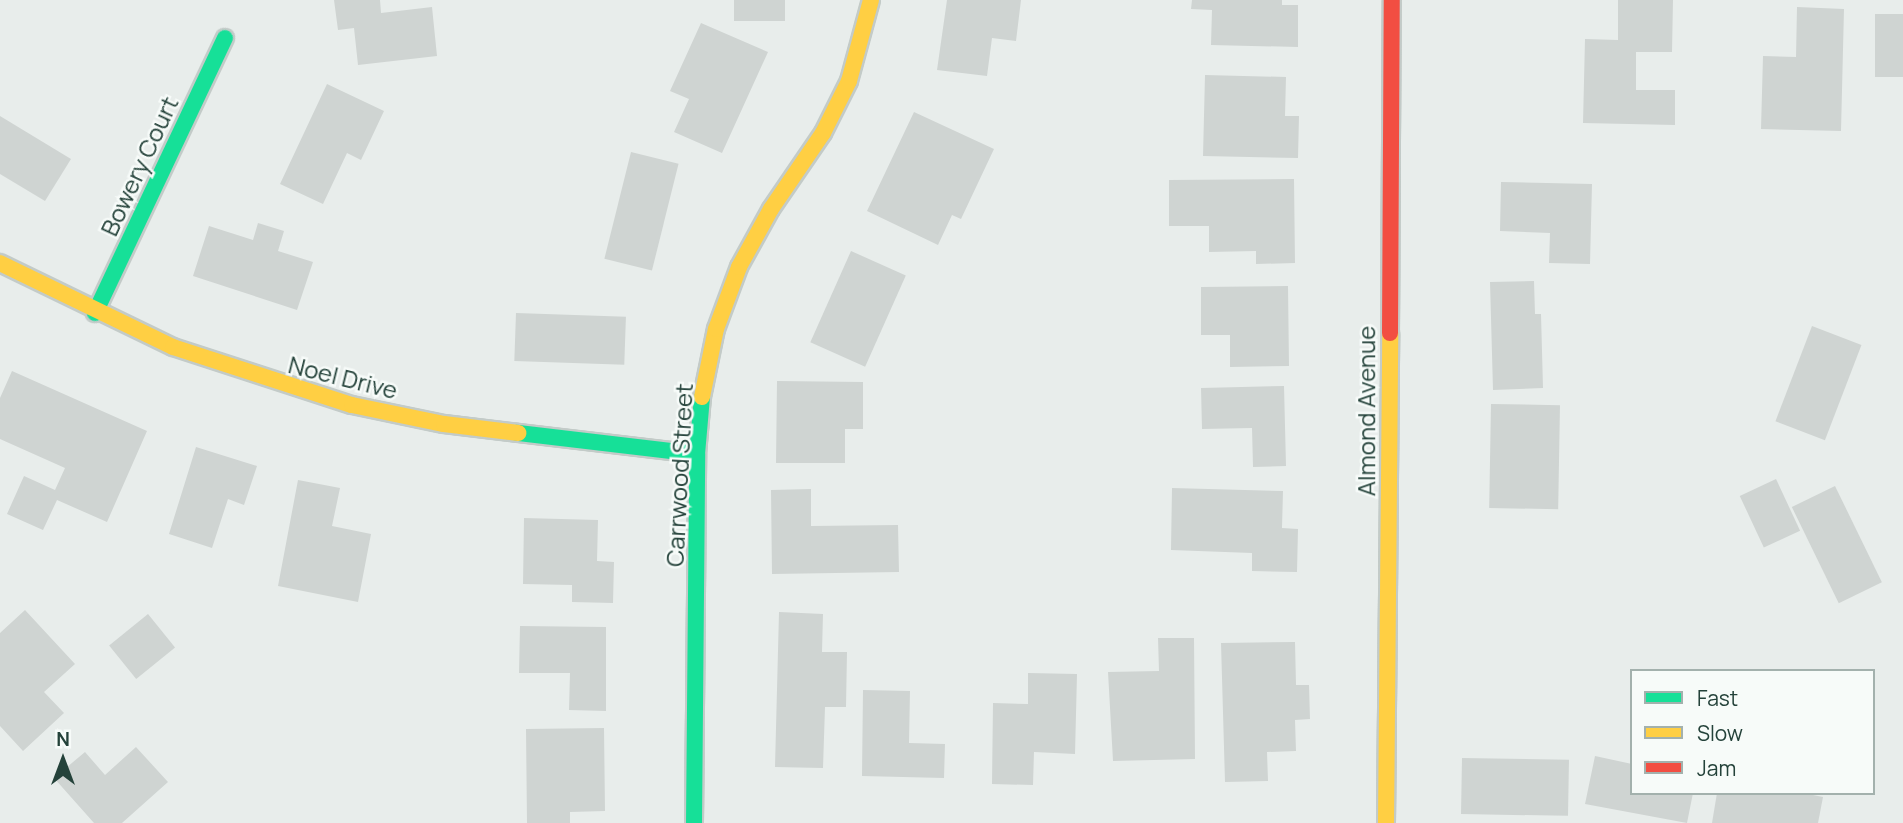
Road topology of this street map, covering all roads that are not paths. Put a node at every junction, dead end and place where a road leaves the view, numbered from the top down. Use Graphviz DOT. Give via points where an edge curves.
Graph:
graph roads {
  1 [pos="871,0"];
  2 [pos="1392,0"];
  3 [pos="225,38"];
  4 [pos="0,263"];
  5 [pos="95,313"];
  6 [pos="697,454"];
  7 [pos="694,823"];
  8 [pos="1385,823"];
  1 -- 6 [label="street, Carrwood Street" via="849,81 734,280 716,329 702,394"];
  2 -- 8 [label="street, Almond Avenue"];
  3 -- 5 [label="street, Bowery Court"];
  4 -- 5 [label="street, Noel Drive"];
  5 -- 6 [label="street, Noel Drive" via="262,379 352,405 458,426"];
  6 -- 7 [label="street, Carrwood Street"];
}
